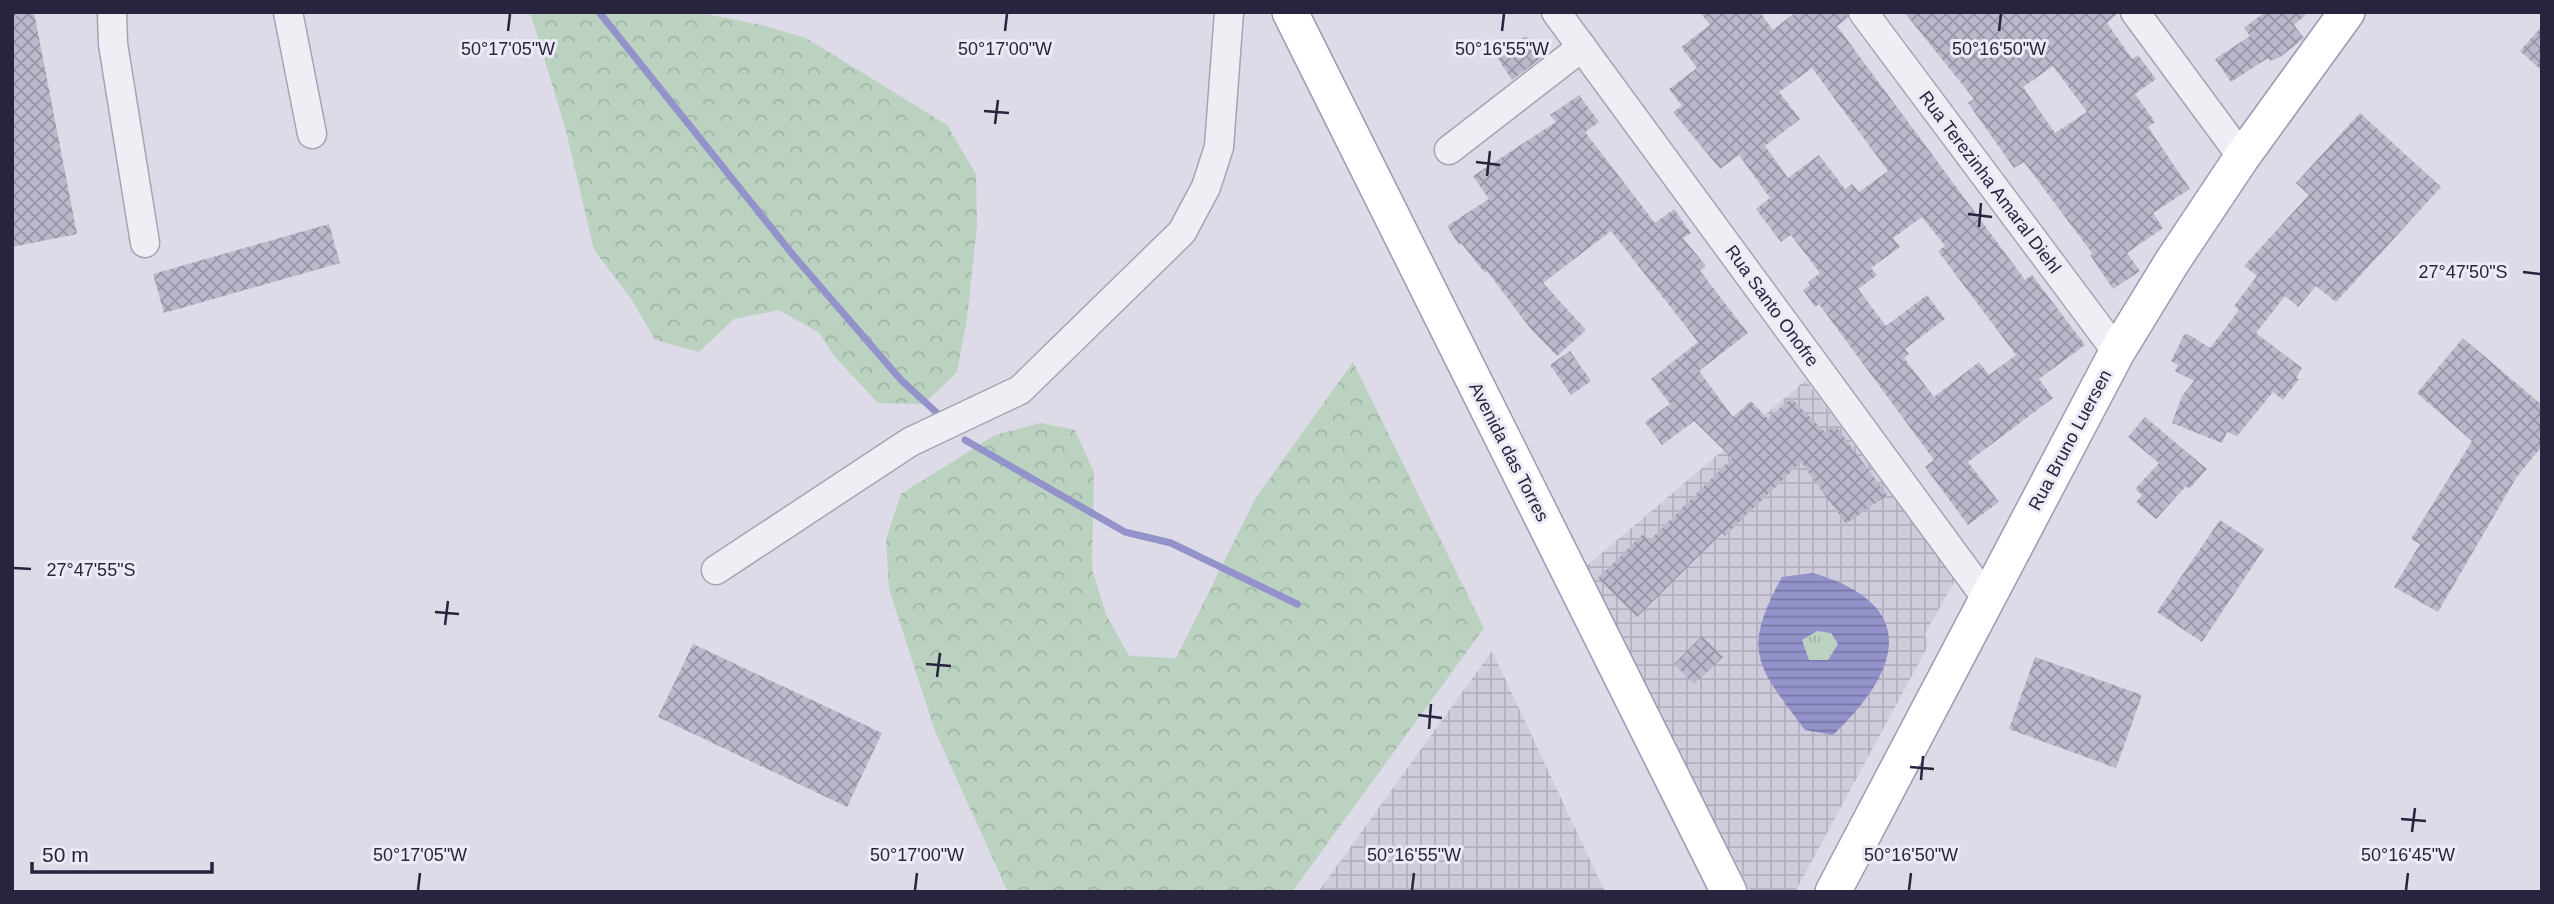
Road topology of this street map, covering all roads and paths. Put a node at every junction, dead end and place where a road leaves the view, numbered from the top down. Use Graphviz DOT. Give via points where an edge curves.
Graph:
graph roads {
  1 [pos="112,12"];
  2 [pos="288,12"];
  3 [pos="1229,12"];
  4 [pos="1290,12"];
  5 [pos="1556,12"];
  6 [pos="1863,12"];
  7 [pos="2135,12"];
  8 [pos="2347,12"];
  9 [pos="1582,47"];
  10 [pos="312,134"];
  11 [pos="1449,150"];
  12 [pos="2242,158"];
  13 [pos="145,243"];
  14 [pos="2117,352"];
  15 [pos="716,570"];
  16 [pos="1987,599"];
  17 [pos="1729,892"];
  18 [pos="1833,892"];
  1 -- 13 [label="street" via="113,44"];
  2 -- 10 [label="street"];
  3 -- 15 [label="street" via="1219,147 1206,187 1182,232 1020,390 910,442"];
  4 -- 17 [label="main road, Avenida das Torres"];
  5 -- 9 [label="street, Rua Santo Onofre"];
  6 -- 14 [label="street, Rua Terezinha Amaral Diehl"];
  7 -- 12 [label="street"];
  8 -- 12 [label="main road, Rua Bruno Luersen"];
  9 -- 11 [label="street"];
  9 -- 16 [label="street, Rua Santo Onofre"];
  12 -- 14 [label="main road, Rua Bruno Luersen"];
  14 -- 16 [label="main road, Rua Bruno Luersen"];
  16 -- 18 [label="main road, Rua Bruno Luersen"];
}
